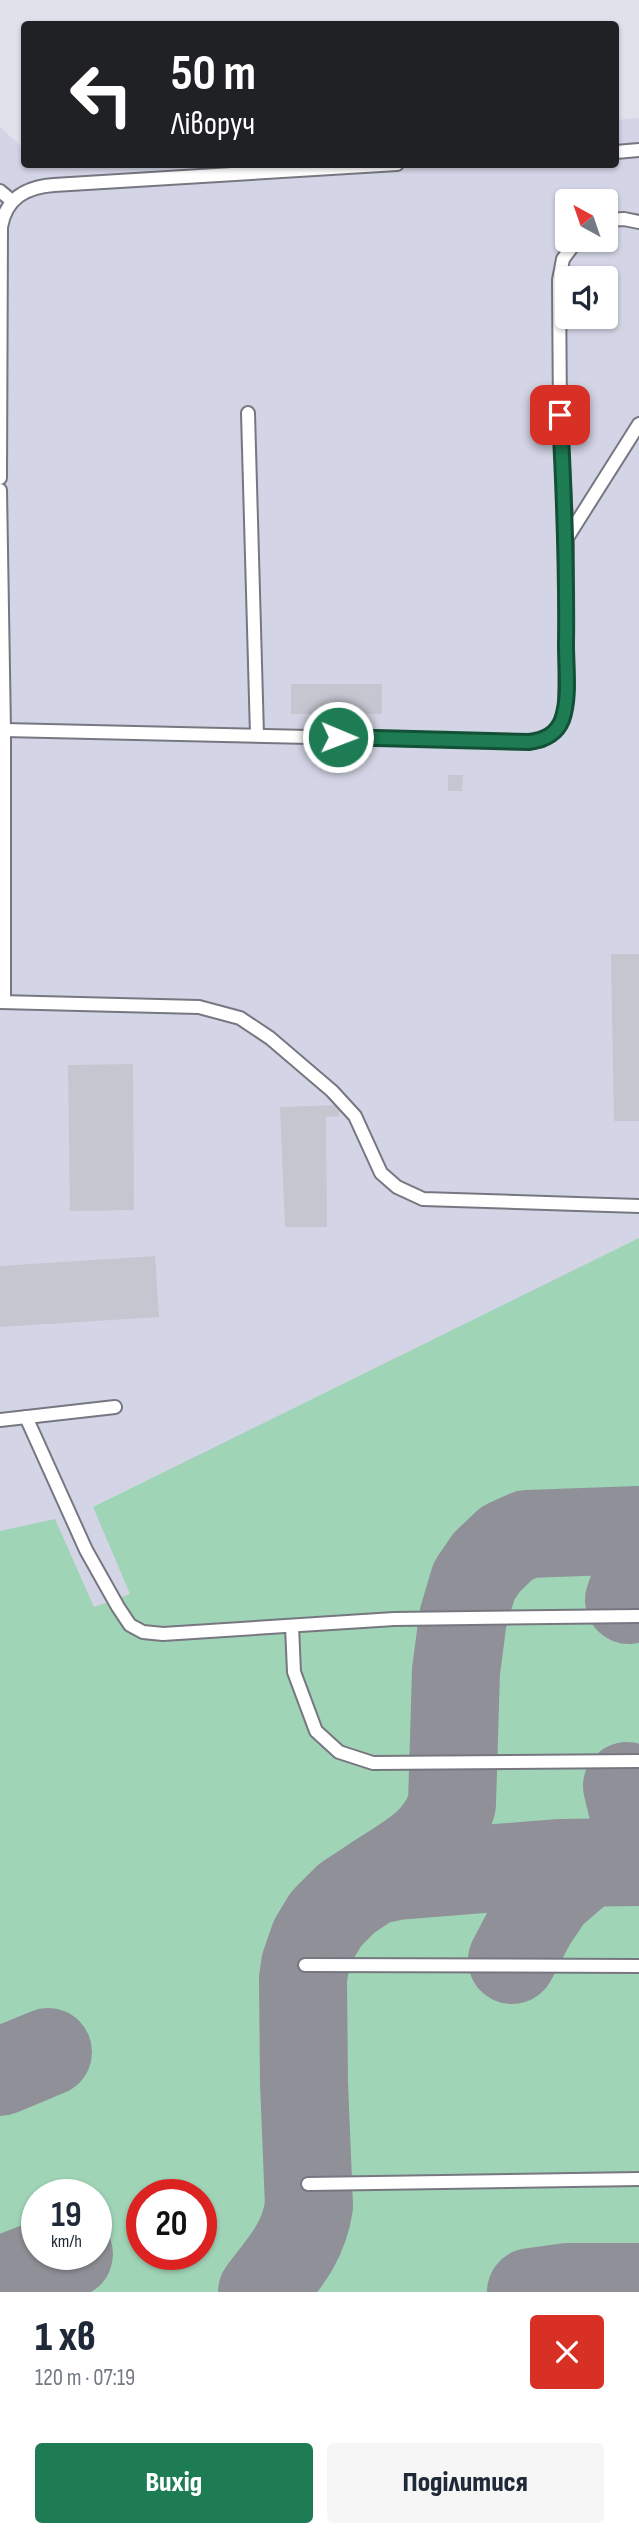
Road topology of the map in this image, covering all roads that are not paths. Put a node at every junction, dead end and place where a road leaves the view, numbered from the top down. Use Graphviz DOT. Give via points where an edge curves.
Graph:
graph roads {
  1 [pos="639,150"];
  2 [pos="619,152"];
  3 [pos="332,168"];
  4 [pos="0,191"];
  5 [pos="12,201"];
  6 [pos="618,219"];
  7 [pos="639,222"];
  8 [pos="569,252"];
  9 [pos="248,413"];
  10 [pos="639,424"];
  11 [pos="0,478"];
  12 [pos="0,490"];
  13 [pos="567,539"];
  14 [pos="4,730"];
  15 [pos="257,735"];
  16 [pos="2,937"];
  17 [pos="2,1001"];
  18 [pos="639,1206"];
  19 [pos="115,1407"];
  20 [pos="26,1417"];
  21 [pos="0,1420"];
  22 [pos="639,1616"];
  23 [pos="292,1626"];
  24 [pos="639,1761"];
  25 [pos="305,1965"];
  26 [pos="639,1966"];
  27 [pos="639,2179"];
  28 [pos="308,2184"];
  1 -- 2 [label="lane"];
  3 -- 5 [label="lane" via="54,185 24,192"];
  4 -- 5 [label="lane"];
  5 -- 11 [label="lane" via="1,227"];
  6 -- 7 [label="lane"];
  8 -- 13 [label="lane" via="559,280"];
  9 -- 15 [label="lane"];
  10 -- 13 [label="lane"];
  12 -- 14 [label="lane"];
  13 -- 15 [label="lane" via="565,707 562,720 548,737 529,742"];
  14 -- 15 [label="lane"];
  14 -- 16 [label="lane"];
  16 -- 17 [label="lane"];
  17 -- 18 [label="lane" via="199,1007 240,1018 338,1097 355,1115 381,1173 423,1199"];
  19 -- 20 [label="lane"];
  20 -- 21 [label="lane"];
  20 -- 23 [label="lane" via="86,1550 130,1625 163,1634"];
  22 -- 23 [label="lane" via="394,1619"];
  23 -- 24 [label="lane" via="294,1672 316,1731 338,1752 373,1763"];
  25 -- 26 [label="lane"];
  27 -- 28 [label="lane"];
}
